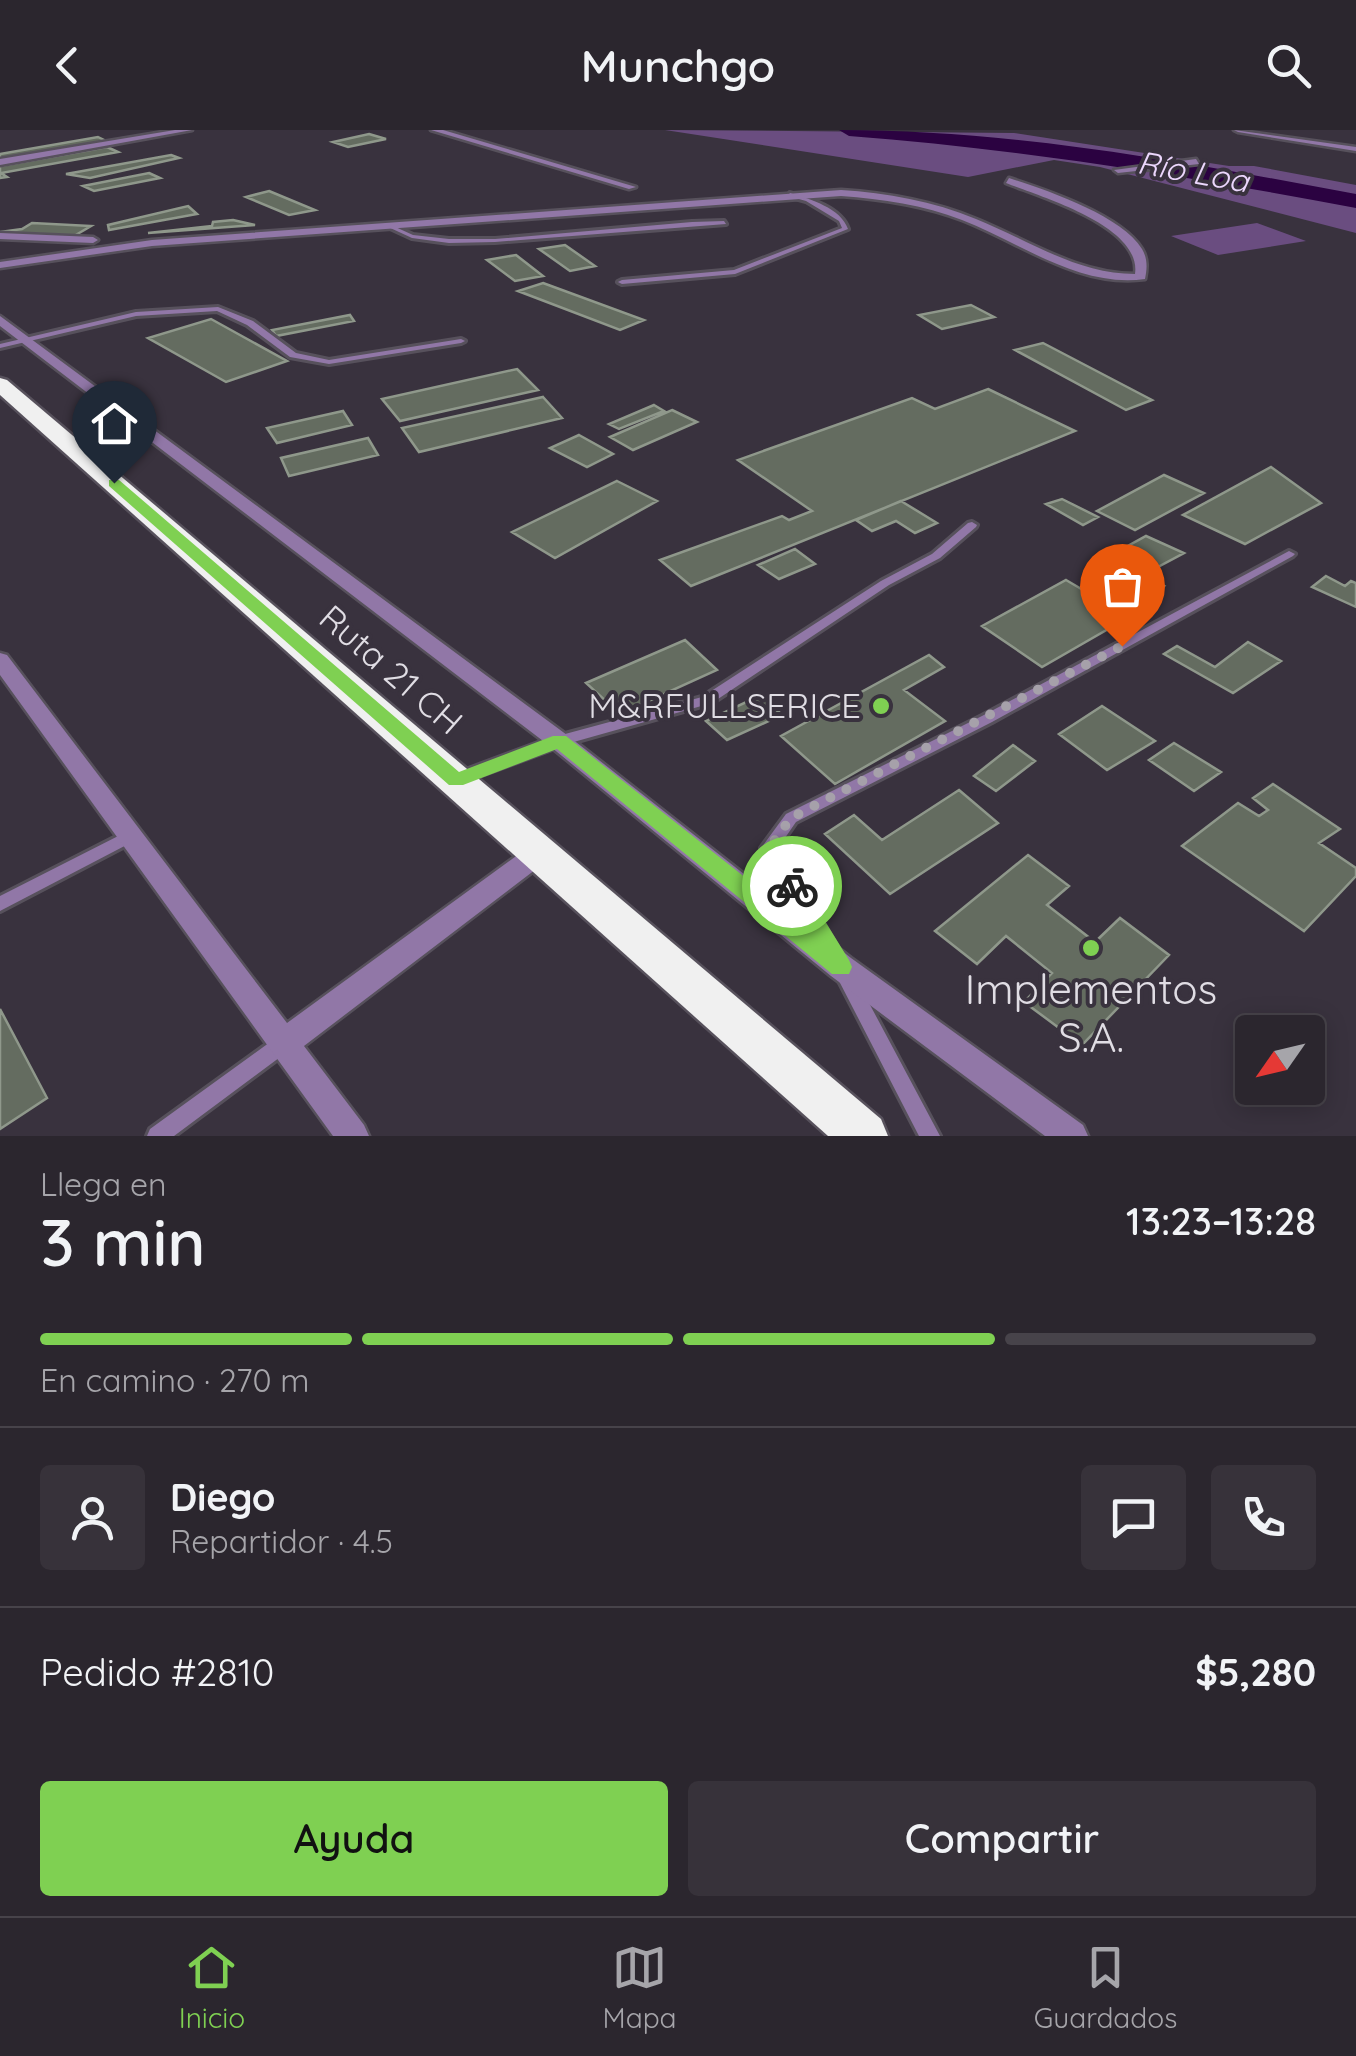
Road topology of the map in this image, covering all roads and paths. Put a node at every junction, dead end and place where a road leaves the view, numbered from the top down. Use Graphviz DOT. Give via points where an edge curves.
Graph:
graph roads {
  1 [pos="188,130"];
  2 [pos="435,130"];
  3 [pos="1238,130"];
  4 [pos="1356,149"];
  5 [pos="0,162"];
  6 [pos="1196,162"];
  7 [pos="1118,170"];
  8 [pos="1009,181"];
  9 [pos="632,187"];
  10 [pos="788,195"];
  11 [pos="724,223"];
  12 [pos="389,226"];
  13 [pos="0,236"];
  14 [pos="152,243"];
  15 [pos="0,265"];
  16 [pos="622,282"];
  17 [pos="0,320"];
  18 [pos="27,339"];
  19 [pos="461,341"];
  20 [pos="0,346"];
  21 [pos="0,384"];
  22 [pos="972,526"];
  23 [pos="1289,554"];
  24 [pos="0,660"];
  25 [pos="559,741"];
  26 [pos="456,780"];
  27 [pos="130,836"];
  28 [pos="539,853"];
  29 [pos="0,904"];
  30 [pos="840,967"];
  31 [pos="284,1043"];
  32 [pos="157,1136"];
  33 [pos="354,1136"];
  34 [pos="864,1136"];
  35 [pos="930,1136"];
  36 [pos="1072,1136"];
  1 -- 5 [label="street"];
  2 -- 9 [label="street"];
  3 -- 4 [label="street"];
  6 -- 7 [label="street"];
  8 -- 10 [label="street" via="1108,222 1135,249 1140,278 1104,276 914,202"];
  10 -- 12 [label="street"];
  10 -- 16 [label="lane" via="842,220 845,229 735,272"];
  11 -- 12 [label="lane" via="492,242 431,242"];
  12 -- 14 [label="street"];
  13 -- 14 [label="street"];
  14 -- 15 [label="street"];
  17 -- 18 [label="street"];
  18 -- 19 [label="lane" via="136,314 218,309 250,323 292,355 330,362"];
  18 -- 20 [label="lane"];
  18 -- 25 [label="street"];
  21 -- 26 [label="highway, Ruta 21 CH"];
  22 -- 25 [label="lane" via="936,556 707,700"];
  23 -- 30 [label="lane" via="791,818 769,848"];
  24 -- 27 [label="street"];
  25 -- 26 [label="lane"];
  25 -- 30 [label="street"];
  26 -- 28 [label="highway, Ruta 21 CH"];
  27 -- 29 [label="lane"];
  27 -- 31 [label="street"];
  28 -- 31 [label="street"];
  28 -- 34 [label="highway, Ruta 21 CH"];
  30 -- 35 [label="lane"];
  30 -- 36 [label="street"];
  31 -- 32 [label="lane"];
  31 -- 33 [label="street"];
}
